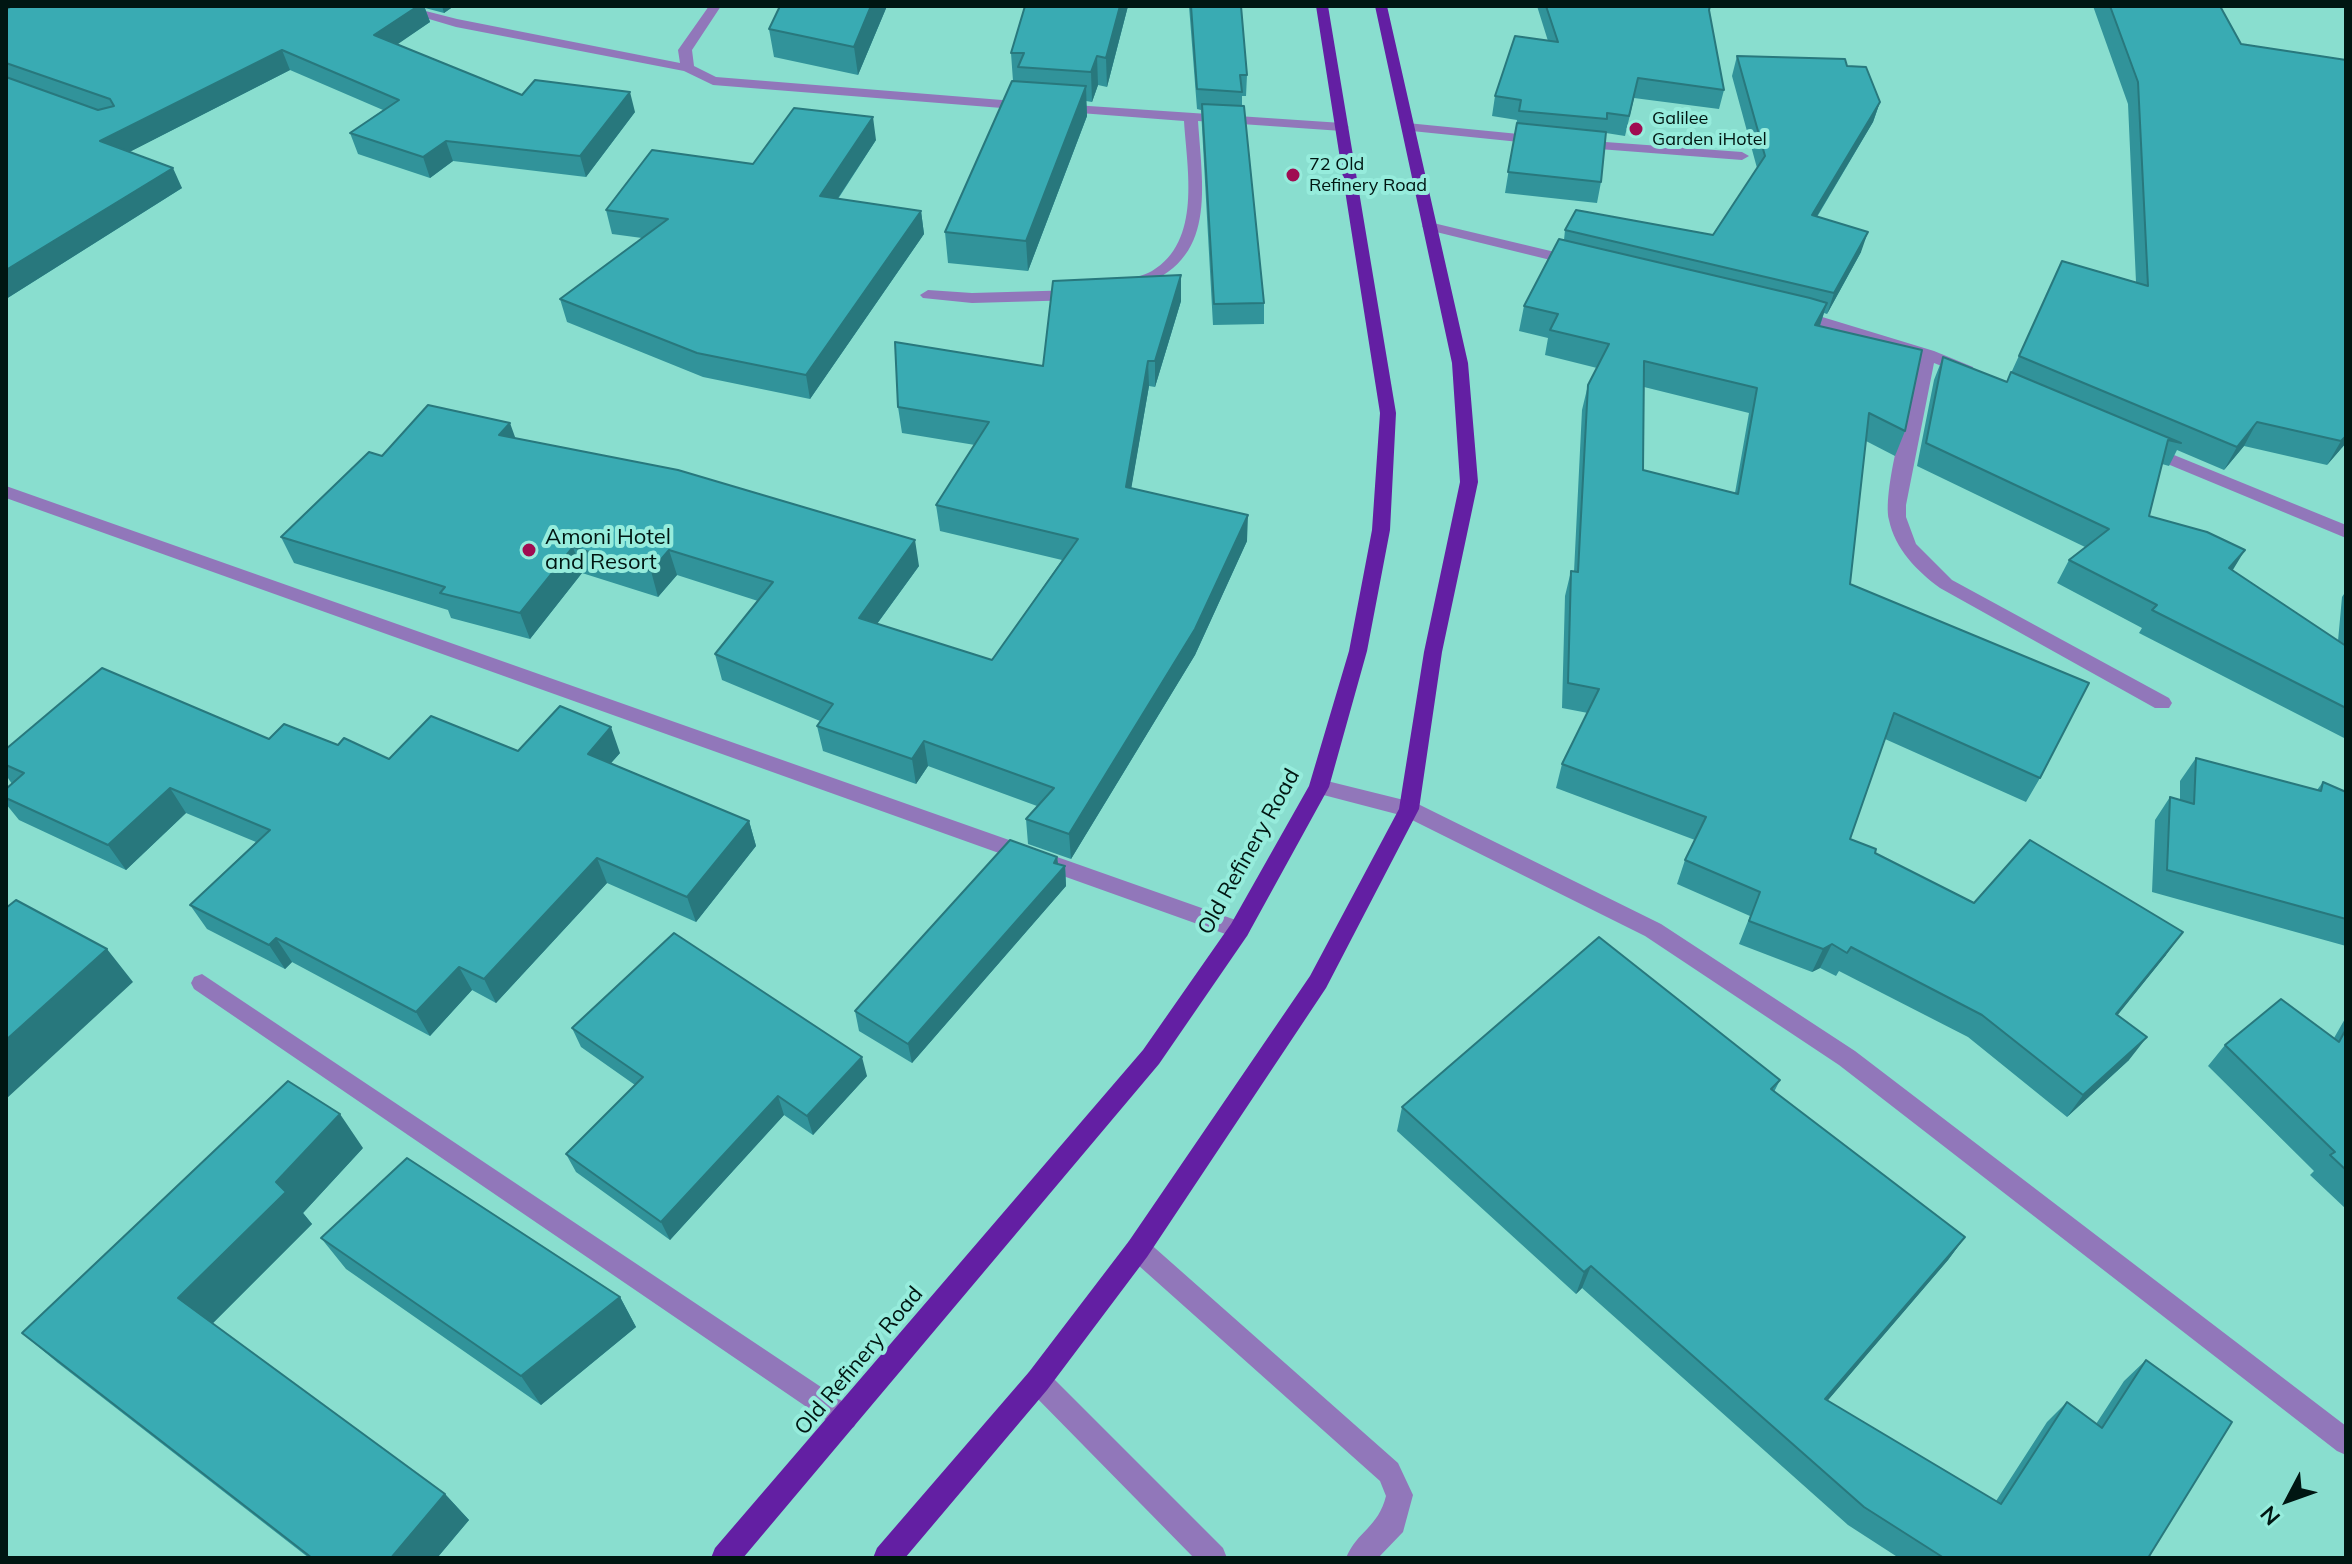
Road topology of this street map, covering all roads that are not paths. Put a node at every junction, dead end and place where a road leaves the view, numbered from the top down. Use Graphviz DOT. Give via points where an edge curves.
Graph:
graph roads {
  1 [pos="391,6"];
  2 [pos="715,6"];
  3 [pos="1322,6"];
  4 [pos="1381,6"];
  5 [pos="688,68"];
  6 [pos="1191,117"];
  7 [pos="1342,127"];
  8 [pos="1407,127"];
  9 [pos="1742,156"];
  10 [pos="1429,226"];
  11 [pos="1596,266"];
  12 [pos="1117,288"];
  13 [pos="1088,294"];
  14 [pos="928,295"];
  15 [pos="1777,309"];
  16 [pos="1928,354"];
  17 [pos="1984,378"];
  18 [pos="2130,442"];
  19 [pos="9,496"];
  20 [pos="2346,532"];
  21 [pos="2162,703"];
  22 [pos="1319,787"];
  23 [pos="1409,809"];
  24 [pos="1239,930"];
  25 [pos="202,983"];
  26 [pos="1138,1249"];
  27 [pos="1038,1381"];
  28 [pos="845,1418"];
  29 [pos="2346,1442"];
  30 [pos="725,1558"];
  31 [pos="887,1558"];
  32 [pos="1213,1558"];
  33 [pos="1360,1558"];
  1 -- 5 [label="street"];
  2 -- 5 [label="street" via="685,50"];
  3 -- 7 [label="main road, Old Refinery Road"];
  4 -- 8 [label="main road"];
  5 -- 6 [label="street" via="713,81 744,86"];
  6 -- 7 [label="street"];
  6 -- 12 [label="street" via="1194,231 1178,261 1146,281"];
  7 -- 22 [label="main road, Old Refinery Road" via="1388,413 1381,530 1364,621"];
  8 -- 9 [label="street"];
  8 -- 10 [label="main road"];
  10 -- 11 [label="street"];
  10 -- 23 [label="main road" via="1460,363 1469,482 1433,652"];
  13 -- 14 [label="street"];
  15 -- 16 [label="street"];
  16 -- 17 [label="street"];
  16 -- 21 [label="street" via="1896,513 1905,542 1922,567 1946,584"];
  18 -- 20 [label="street"];
  19 -- 24 [label="street"];
  22 -- 23 [label="street"];
  22 -- 24 [label="main road, Old Refinery Road"];
  23 -- 26 [label="main road" via="1318,982"];
  23 -- 29 [label="street" via="1653,930 1847,1058"];
  24 -- 28 [label="main road, Old Refinery Road" via="1151,1057"];
  25 -- 28 [label="street"];
  26 -- 27 [label="main road"];
  26 -- 33 [label="street" via="1389,1472 1400,1495 1393,1522"];
  27 -- 31 [label="main road"];
  27 -- 32 [label="street"];
  28 -- 30 [label="main road, Old Refinery Road"];
}
